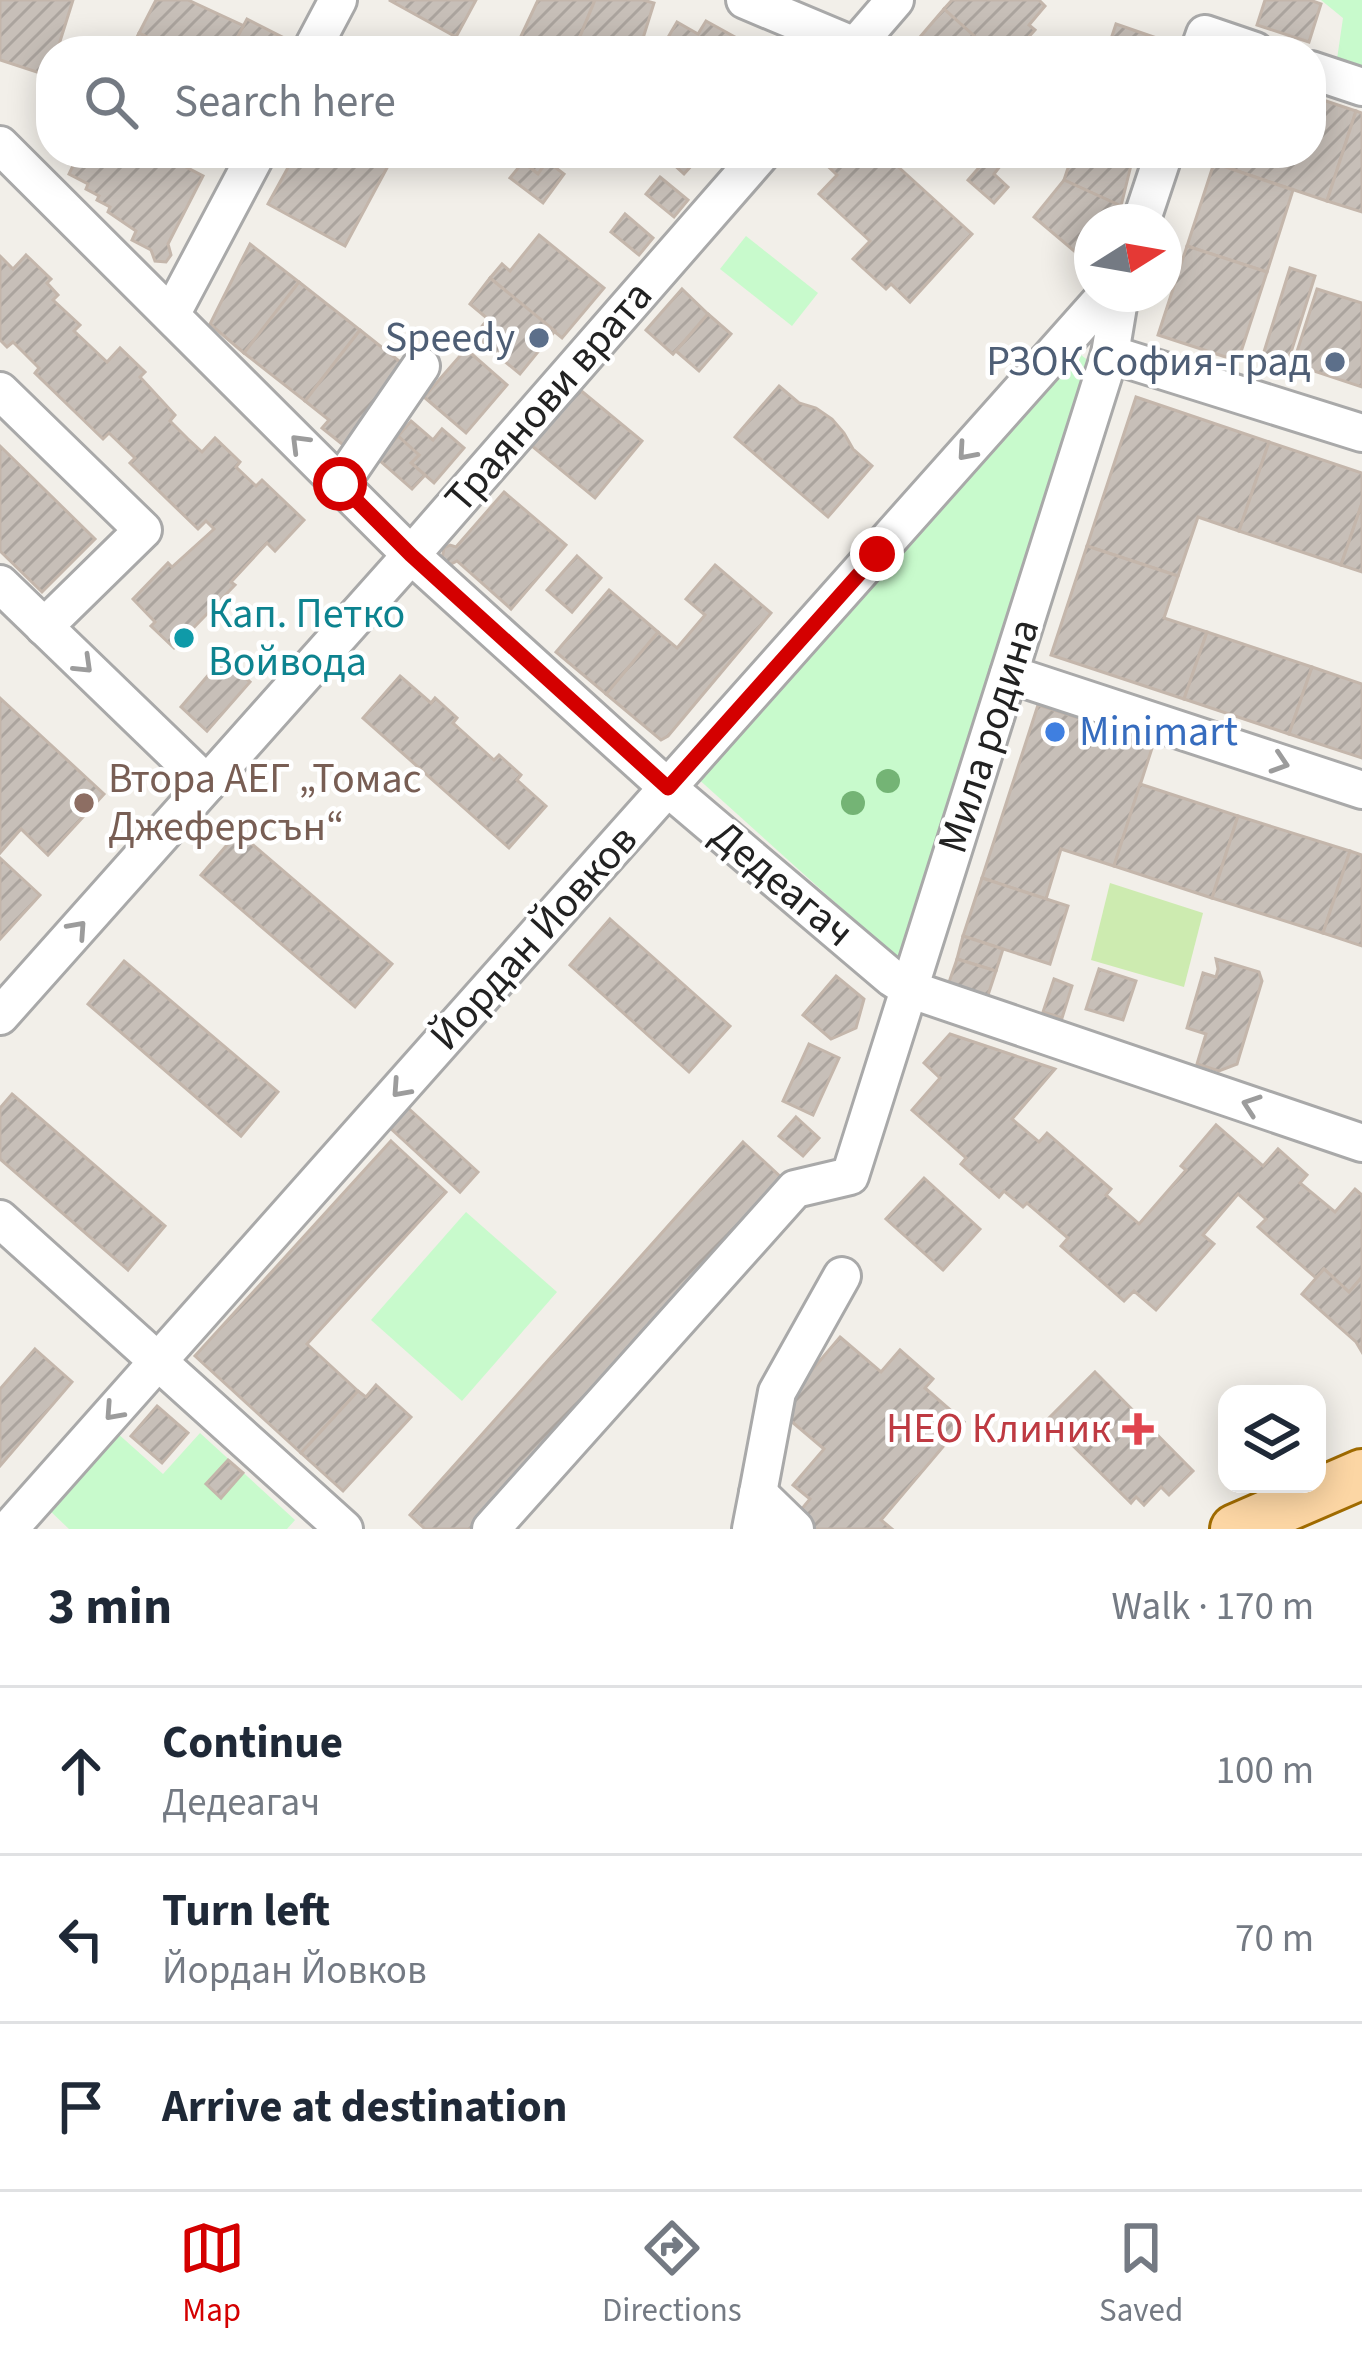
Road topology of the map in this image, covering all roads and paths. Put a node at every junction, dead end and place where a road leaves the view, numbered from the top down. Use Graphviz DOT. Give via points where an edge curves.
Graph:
graph roads {
  1 [pos="338,0"];
  2 [pos="746,0"];
  3 [pos="896,0"];
  4 [pos="319,36"];
  5 [pos="825,36"];
  6 [pos="864,36"];
  7 [pos="1326,75"];
  8 [pos="1362,87"];
  9 [pos="0,146"];
  10 [pos="249,168"];
  11 [pos="749,168"];
  12 [pos="1160,168"];
  13 [pos="1147,204"];
  14 [pos="1091,312"];
  15 [pos="1117,312"];
  16 [pos="171,315"];
  17 [pos="1110,354"];
  18 [pos="422,366"];
  19 [pos="0,391"];
  20 [pos="1362,433"];
  21 [pos="340,484"];
  22 [pos="411,555"];
  23 [pos="0,584"];
  24 [pos="44,627"];
  25 [pos="1009,674"];
  26 [pos="207,784"];
  27 [pos="668,788"];
  28 [pos="1362,790"];
  29 [pos="909,989"];
  30 [pos="0,1016"];
  31 [pos="1362,1143"];
  32 [pos="0,1220"];
  33 [pos="842,1276"];
  34 [pos="158,1362"];
  35 [pos="1362,1474"];
  36 [pos="758,1493"];
  37 [pos="9,1529"];
  38 [pos="344,1529"];
  39 [pos="491,1529"];
  40 [pos="751,1529"];
  41 [pos="795,1529"];
  42 [pos="1235,1529"];
  1 -- 4 [label="street"];
  2 -- 5 [label="street"];
  3 -- 6 [label="street"];
  7 -- 8 [label="street"];
  9 -- 16 [label="street, Дедеагач"];
  10 -- 16 [label="street"];
  11 -- 22 [label="street, Траянови врата"];
  12 -- 13 [label="street"];
  14 -- 27 [label="street, Йордан Йовков, one-way"];
  15 -- 17 [label="street, Мила родина"];
  21 -- 16 [label="street, Дедеагач, one-way"];
  17 -- 20 [label="street"];
  17 -- 25 [label="street, Мила родина"];
  18 -- 21 [label="street"];
  19 -- 24 [label="street" via="143,530"];
  21 -- 22 [label="street, Дедеагач"];
  22 -- 26 [label="street, Траянови врата"];
  22 -- 27 [label="street, Дедеагач"];
  23 -- 24 [label="street"];
  24 -- 26 [label="street, one-way"];
  25 -- 28 [label="street, one-way"];
  25 -- 29 [label="street, Мила родина"];
  30 -- 26 [label="street, Траянови врата, one-way"];
  27 -- 29 [label="street, Дедеагач"];
  27 -- 34 [label="street, Йордан Йовков, one-way"];
  31 -- 29 [label="street, Дедеагач, one-way"];
  29 -- 39 [label="street, Мила родина" via="850,1176 795,1189"];
  32 -- 34 [label="street"];
  33 -- 36 [label="street" via="777,1392"];
  34 -- 37 [label="street, Йордан Йовков, one-way"];
  34 -- 38 [label="street"];
  35 -- 42 [label="main road"];
  36 -- 40 [label="street"];
  36 -- 41 [label="street"];
}
